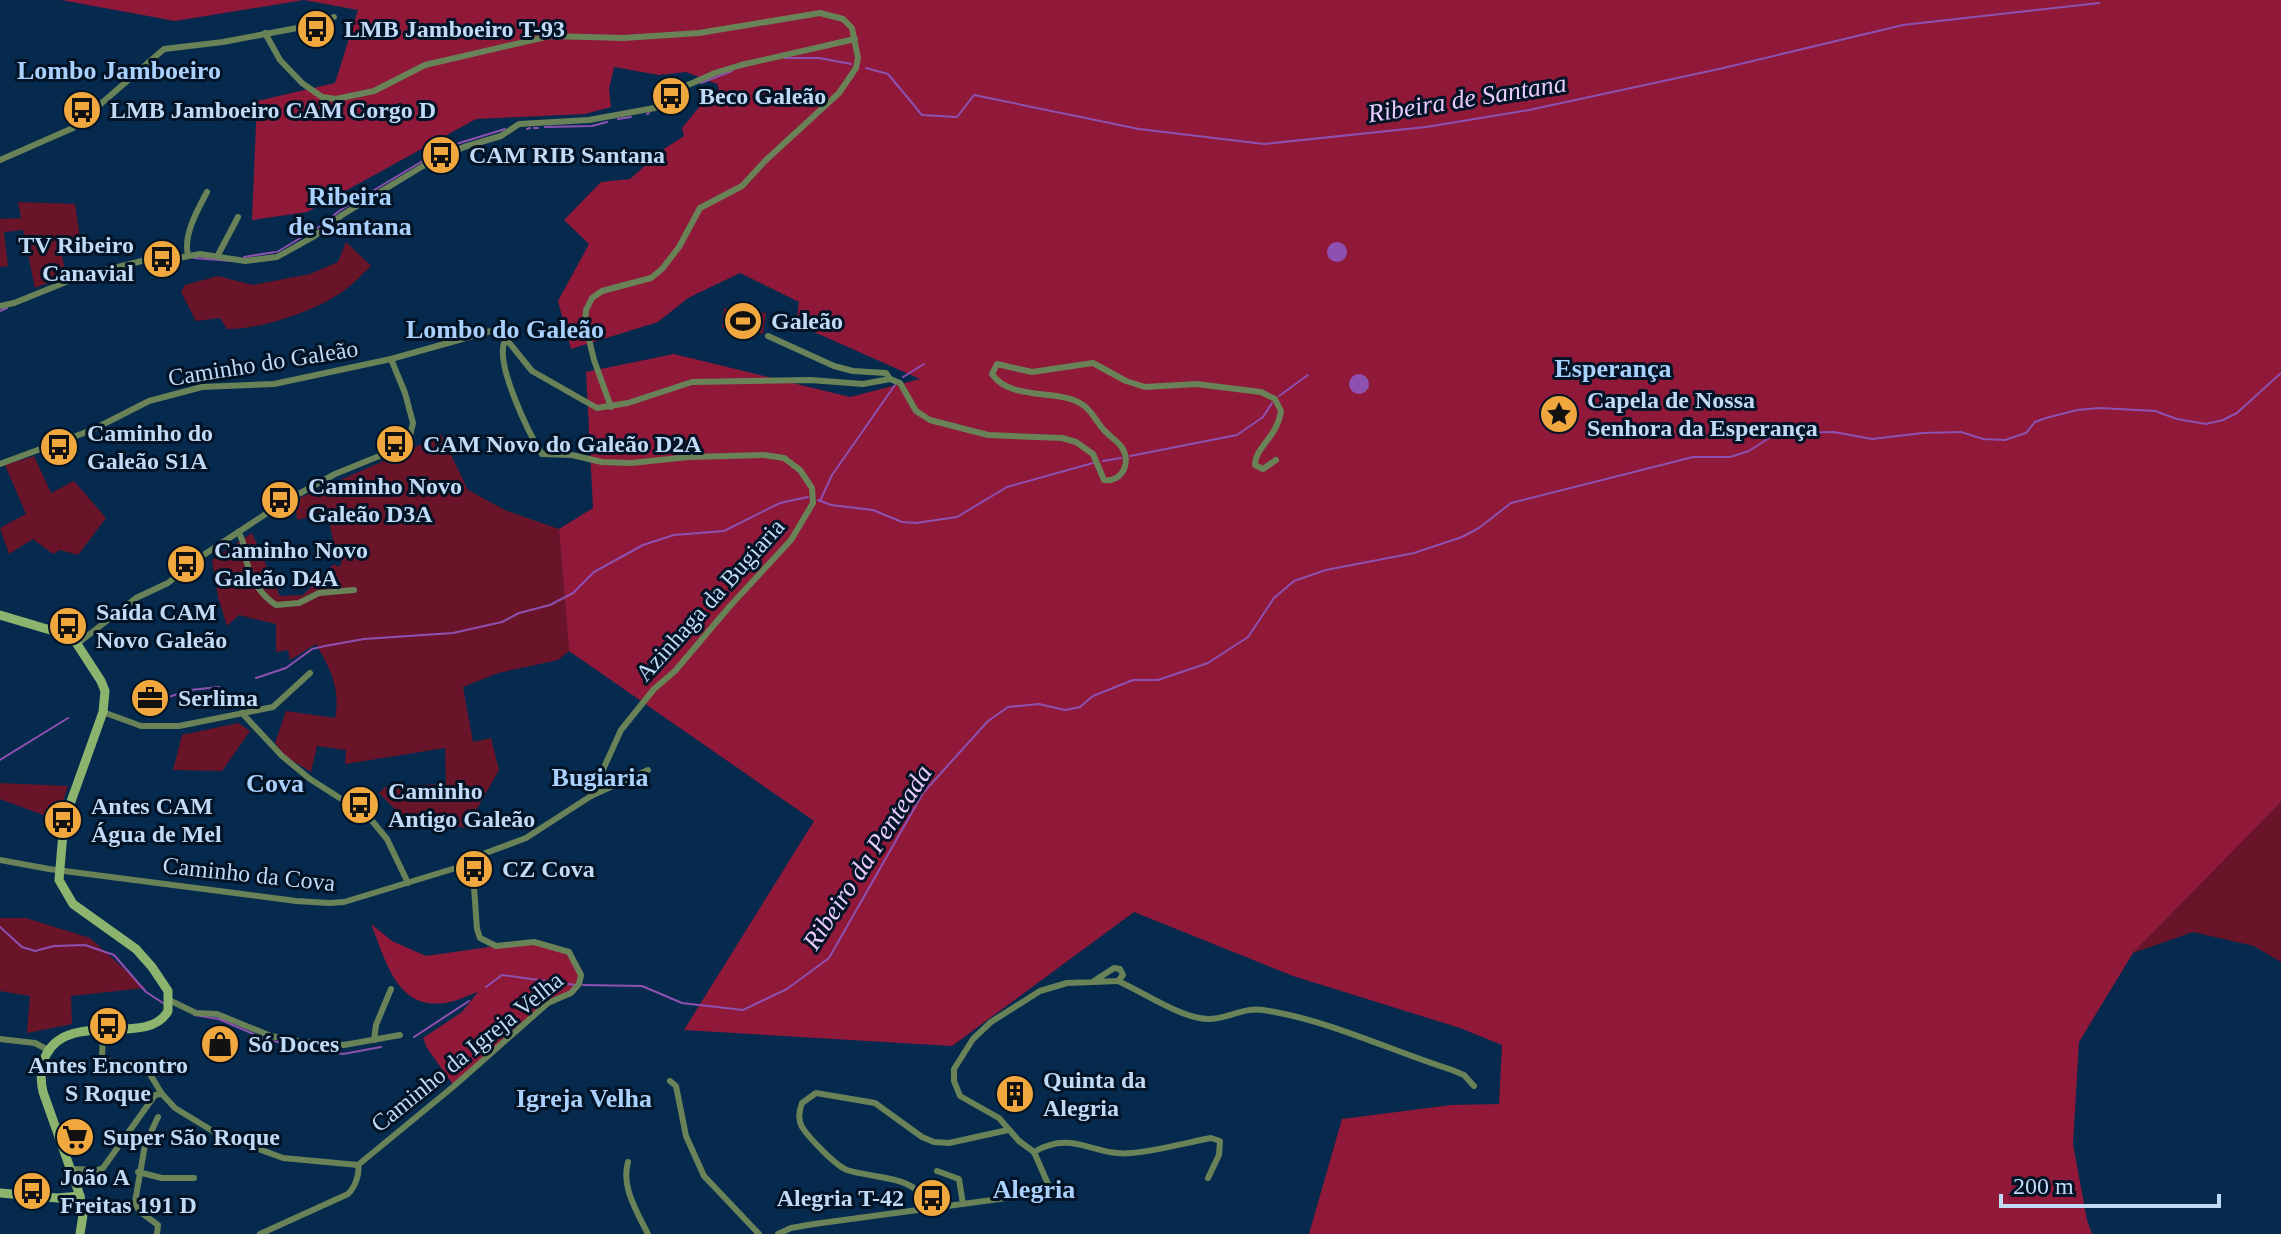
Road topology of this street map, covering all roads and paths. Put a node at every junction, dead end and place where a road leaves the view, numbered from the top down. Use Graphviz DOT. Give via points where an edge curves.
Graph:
graph roads {
  1 [pos="334,17"];
  2 [pos="265,33"];
  3 [pos="855,39"];
  4 [pos="0,160"];
  5 [pos="207,192"];
  6 [pos="238,217"];
  7 [pos="188,255"];
  8 [pos="218,255"];
  9 [pos="0,306"];
  10 [pos="768,336"];
  11 [pos="505,341"];
  12 [pos="391,359"];
  13 [pos="890,379"];
  14 [pos="611,407"];
  15 [pos="1276,460"];
  16 [pos="0,464"];
  17 [pos="238,532"];
  18 [pos="354,590"];
  19 [pos="0,615"];
  20 [pos="77,644"];
  21 [pos="310,673"];
  22 [pos="103,712"];
  23 [pos="242,713"];
  24 [pos="648,770"];
  25 [pos="591,796"];
  26 [pos="0,860"];
  27 [pos="469,864"];
  28 [pos="58,870"];
  29 [pos="408,883"];
  30 [pos="1094,981"];
  31 [pos="1118,981"];
  32 [pos="391,989"];
  33 [pos="169,1000"];
  34 [pos="103,1030"];
  35 [pos="400,1035"];
  36 [pos="0,1039"];
  37 [pos="374,1040"];
  38 [pos="48,1050"];
  39 [pos="148,1071"];
  40 [pos="134,1072"];
  41 [pos="670,1081"];
  42 [pos="1474,1086"];
  43 [pos="162,1094"];
  44 [pos="158,1117"];
  45 [pos="1008,1130"];
  46 [pos="1034,1152"];
  47 [pos="628,1162"];
  48 [pos="358,1165"];
  49 [pos="72,1169"];
  50 [pos="937,1171"];
  51 [pos="138,1172"];
  52 [pos="194,1178"];
  53 [pos="1208,1178"];
  54 [pos="0,1193"];
  55 [pos="80,1196"];
  56 [pos="963,1204"];
  57 [pos="925,1208"];
  58 [pos="80,1234"];
  59 [pos="157,1234"];
  60 [pos="260,1234"];
  61 [pos="648,1234"];
  62 [pos="759,1234"];
  63 [pos="778,1234"];
  1 -- 2 [label="street"];
  2 -- 3 [label="street" via="280,60 302,83 322,97 336,99 374,91 425,65 550,36 699,33 820,13 843,19"];
  2 -- 4 [label="street" via="164,49 73,128"];
  3 -- 8 [label="street" via="715,73 660,107 589,120 519,124 423,166 277,257 245,261"];
  3 -- 14 [label="street" via="856,68 839,93 742,186 700,208 662,269 651,278 592,298 585,323"];
  5 -- 7 [label="street" via="186,247"];
  6 -- 8 [label="street"];
  7 -- 8 [label="street"];
  7 -- 9 [label="street" via="94,272"];
  10 -- 13 [label="street" via="834,366 886,373"];
  11 -- 12 [label="street, Caminho do Galeão" via="498,329"];
  11 -- 14 [label="street" via="541,377 597,408"];
  11 -- 25 [label="street, Azinhaga da Bugiaria" via="502,354 527,430 542,454 631,463 764,455 784,458 812,488 813,500 791,540 621,730"];
  12 -- 16 [label="street, Caminho do Galeão" via="274,384 202,387 149,401 92,430"];
  12 -- 17 [label="street" via="413,423 409,440 307,489"];
  13 -- 14 [label="street" via="863,384 692,382"];
  13 -- 15 [label="street" via="900,383 916,411 930,420 988,435 1069,438 1087,447 1104,480 1111,481 1125,467 1124,453 1087,407 1002,384 993,368 997,364 1032,372 1093,363 1145,387 1196,384 1261,392 1275,399 1281,411 1255,465 1263,469"];
  17 -- 18 [label="street" via="248,567 263,595 276,605"];
  17 -- 20 [label="street" via="168,583 136,598"];
  19 -- 20 [label="main road" via="58,631"];
  20 -- 22 [label="main road" via="101,681"];
  21 -- 23 [label="street" via="275,706"];
  22 -- 23 [label="street" via="141,726 179,726"];
  22 -- 28 [label="main road" via="64,821"];
  23 -- 29 [label="street" via="282,756 368,816 387,839"];
  24 -- 25 [label="street, Caminho da Cova"];
  25 -- 27 [label="street, Caminho da Cova" via="526,838"];
  26 -- 28 [label="street, Caminho da Cova"];
  27 -- 29 [label="street, Caminho da Cova"];
  27 -- 48 [label="street, Caminho da Igreja Velha" via="483,941 496,946 534,942 569,952 581,975 579,984 548,1003"];
  28 -- 29 [label="street, Caminho da Cova" via="329,903"];
  28 -- 33 [label="main road" via="62,889 73,904 136,949 164,982"];
  30 -- 31 [label="street"];
  30 -- 31 [label="street" via="1117,968 1123,975"];
  30 -- 45 [label="street" via="1040,991 991,1022 959,1058 954,1081 960,1096 999,1118"];
  31 -- 42 [label="street" via="1192,1016 1210,1019 1261,1010 1318,1023 1452,1070"];
  32 -- 37 [label="street"];
  33 -- 34 [label="main road" via="165,1017 151,1024"];
  33 -- 37 [label="street" via="289,1040 344,1045"];
  34 -- 38 [label="main road" via="63,1036"];
  34 -- 40 [label="street" via="102,1058"];
  35 -- 37 [label="street"];
  36 -- 38 [label="street"];
  38 -- 49 [label="main road" via="42,1084"];
  39 -- 43 [label="street"];
  41 -- 62 [label="street" via="704,1176"];
  43 -- 48 [label="street" via="216,1133 283,1158"];
  43 -- 49 [label="street" via="155,1095 106,1164 98,1170"];
  44 -- 51 [label="street"];
  45 -- 46 [label="street"];
  45 -- 57 [label="street" via="934,1142 875,1103 816,1093 802,1103 801,1126 838,1164 919,1190"];
  46 -- 53 [label="street" via="1071,1142 1127,1154 1211,1138 1220,1141 1219,1155"];
  46 -- 56 [label="street" via="1048,1184 1044,1193"];
  47 -- 61 [label="street" via="630,1198"];
  48 -- 60 [label="street, Caminho da Igreja Velha" via="348,1194"];
  49 -- 55 [label="main road"];
  50 -- 56 [label="street" via="959,1179"];
  51 -- 52 [label="street"];
  51 -- 59 [label="street" via="135,1202 158,1225"];
  54 -- 55 [label="main road"];
  55 -- 58 [label="main road"];
  56 -- 57 [label="street"];
  57 -- 63 [label="street"];
}
